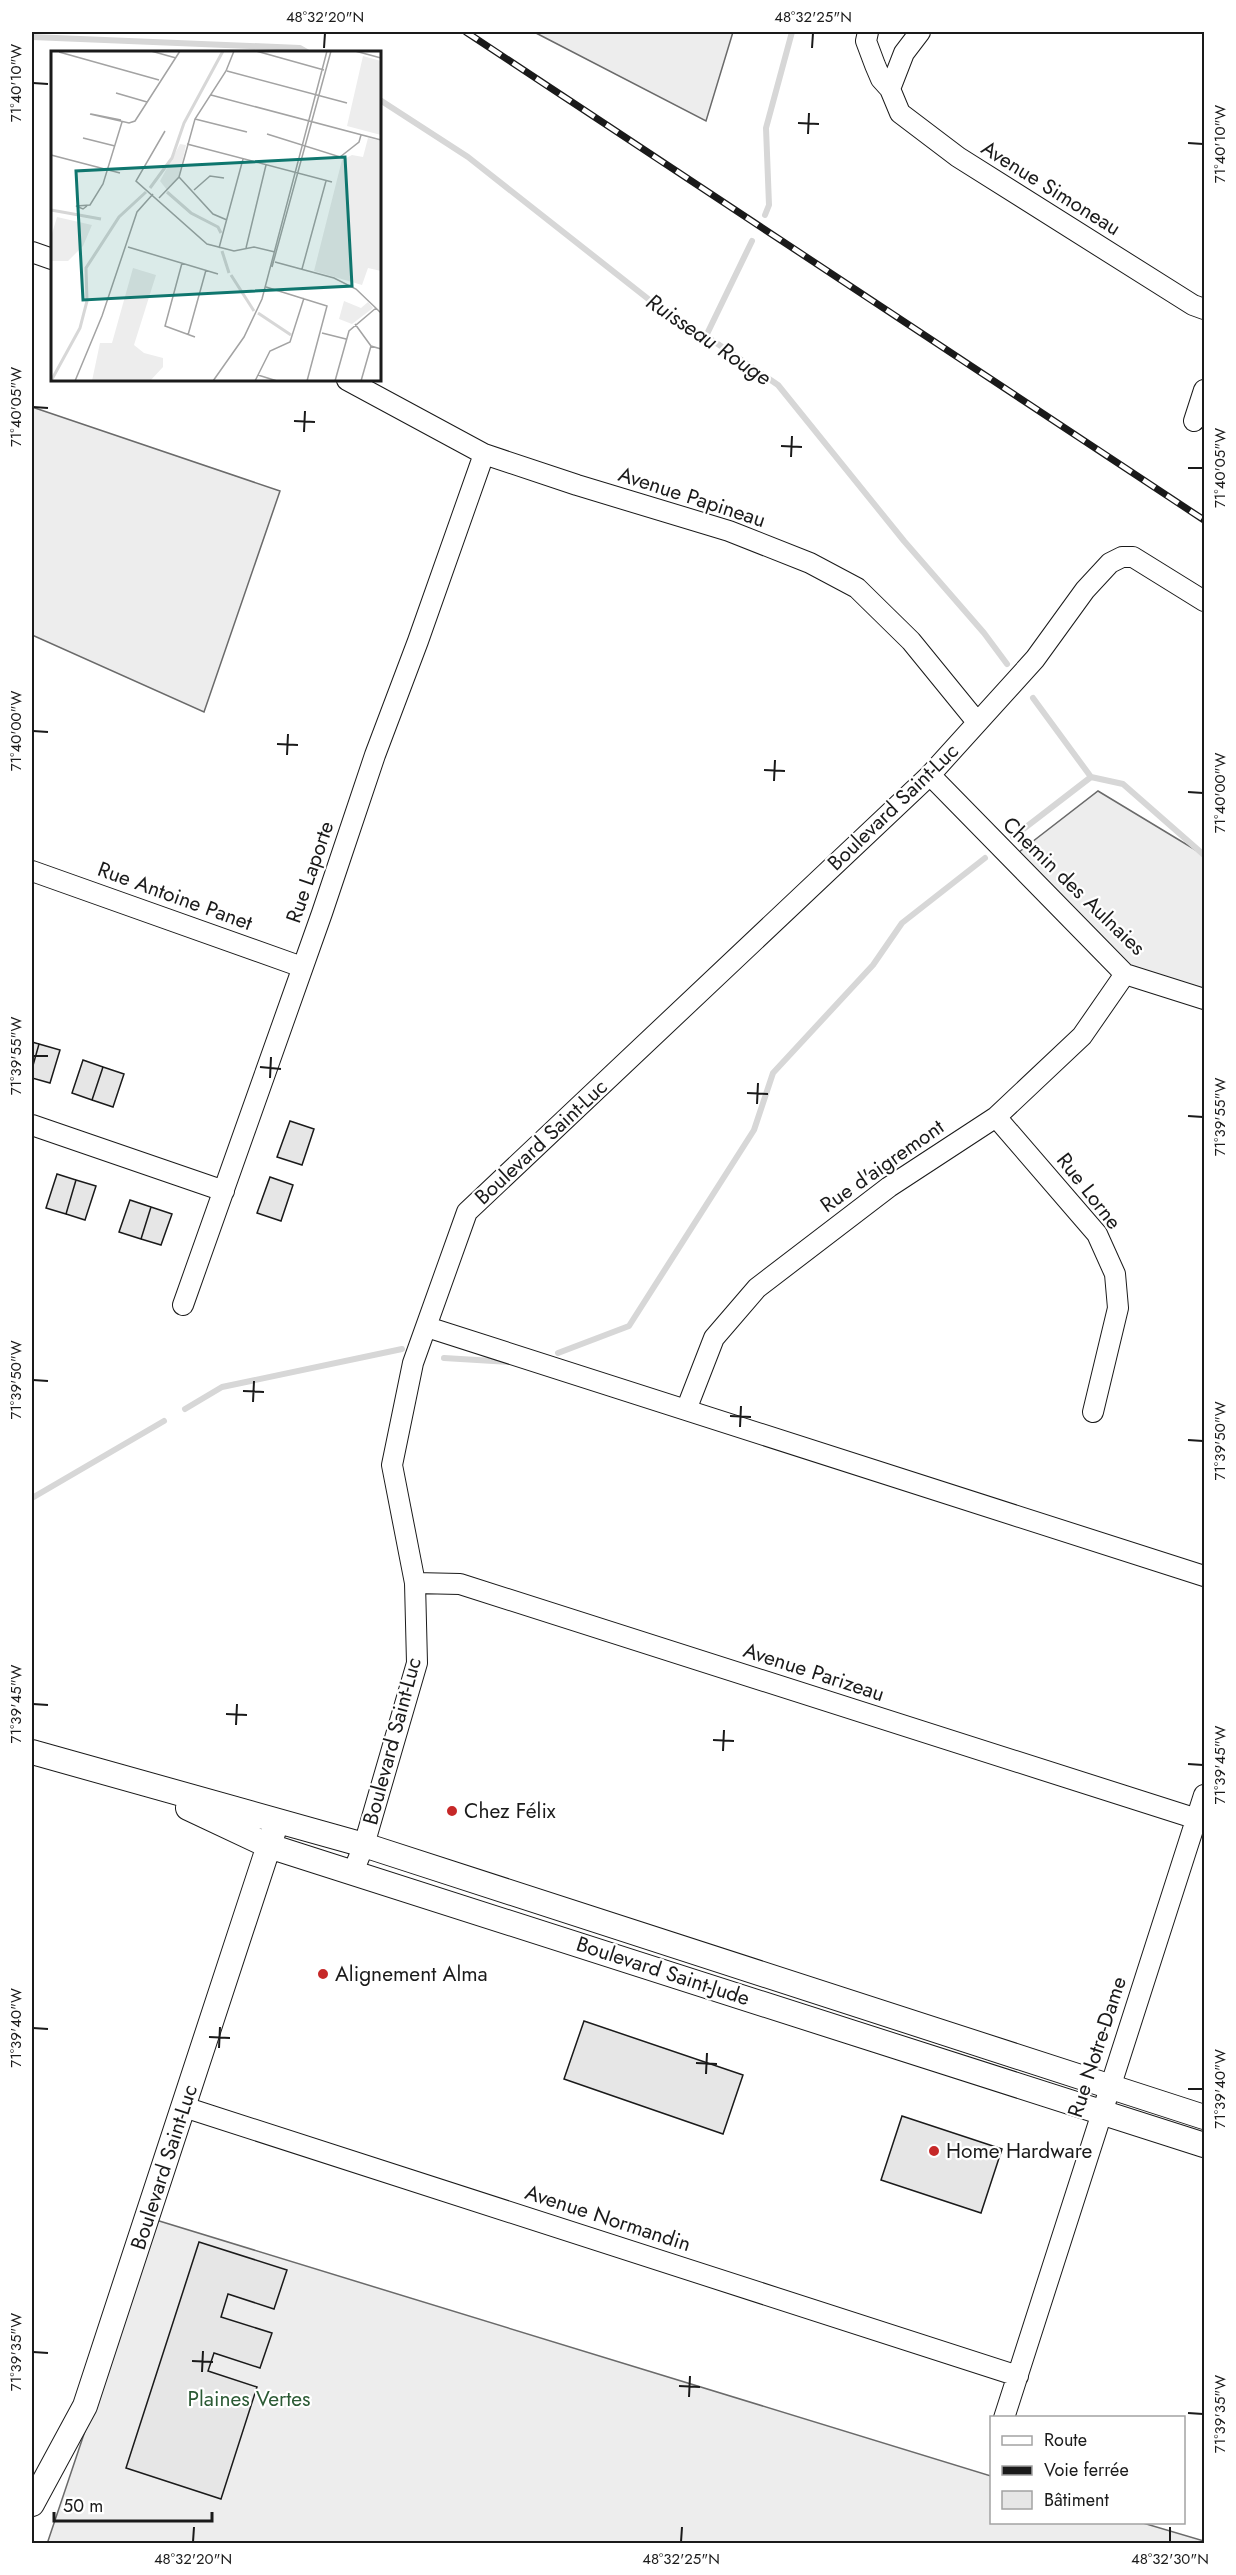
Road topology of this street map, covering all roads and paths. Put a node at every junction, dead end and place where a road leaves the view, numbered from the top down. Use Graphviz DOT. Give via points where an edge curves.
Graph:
graph roads {
  1 [pos="868,32"];
  2 [pos="920,32"];
  3 [pos="890,89"];
  4 [pos="32,252"];
  5 [pos="51,259"];
  6 [pos="1204,309"];
  7 [pos="349,381"];
  8 [pos="1204,390"];
  9 [pos="1194,421"];
  10 [pos="484,454"];
  11 [pos="1204,601"];
  12 [pos="978,722"];
  13 [pos="930,775"];
  14 [pos="32,870"];
  15 [pos="302,967"];
  16 [pos="1125,974"];
  17 [pos="1204,999"];
  18 [pos="996,1117"];
  19 [pos="32,1125"];
  20 [pos="224,1191"];
  21 [pos="183,1305"];
  22 [pos="427,1327"];
  23 [pos="686,1410"];
  24 [pos="1093,1412"];
  25 [pos="1204,1576"];
  26 [pos="415,1583"];
  27 [pos="32,1754"];
  28 [pos="129,1781"];
  29 [pos="1204,1794"];
  30 [pos="1197,1819"];
  31 [pos="277,1821"];
  32 [pos="364,1845"];
  33 [pos="269,1846"];
  34 [pos="353,1872"];
  35 [pos="1109,2086"];
  36 [pos="184,2107"];
  37 [pos="1101,2111"];
  38 [pos="1204,2117"];
  39 [pos="1204,2145"];
  40 [pos="1018,2376"];
  41 [pos="1005,2416"];
  42 [pos="32,2504"];
  1 -- 3 [label="street, Avenue Simoneau" via="866,41 875,65"];
  2 -- 3 [label="street" via="904,53"];
  3 -- 6 [label="street, Avenue Simoneau" via="900,113 958,157"];
  4 -- 5 [label="street"];
  7 -- 10 [label="street, Avenue Papineau"];
  8 -- 9 [label="street"];
  10 -- 12 [label="street, Avenue Papineau" via="729,531 810,563 857,588 911,641"];
  10 -- 15 [label="street, Rue Laporte"];
  11 -- 12 [label="street, Boulevard Saint-Luc" via="1133,557 1122,556 1085,590 1035,659"];
  12 -- 13 [label="street, Boulevard Saint-Luc"];
  13 -- 16 [label="street, Chemin des Aulnaies"];
  13 -- 22 [label="street, Boulevard Saint-Luc" via="467,1212"];
  14 -- 15 [label="street, Rue Antoine Panet"];
  15 -- 20 [label="street, Rue Laporte"];
  16 -- 17 [label="street, Chemin des Aulnaies"];
  16 -- 18 [label="street, Rue d'aigremont" via="1082,1036"];
  18 -- 23 [label="street, Rue d'aigremont" via="889,1187 757,1288 714,1338"];
  18 -- 24 [label="street, Rue Lorne" via="1097,1234 1115,1274 1118,1308"];
  19 -- 20 [label="street"];
  20 -- 21 [label="street, Rue Laporte"];
  22 -- 23 [label="street"];
  22 -- 26 [label="street, Boulevard Saint-Luc" via="413,1363 392,1465"];
  23 -- 25 [label="street"];
  26 -- 30 [label="street, Avenue Parizeau" via="460,1584"];
  26 -- 32 [label="street, Boulevard Saint-Luc" via="417,1663"];
  27 -- 28 [label="street, Boulevard Saint-Jude"];
  28 -- 31 [label="street, Boulevard Saint-Jude"];
  28 -- 33 [label="street, Boulevard Saint-Jude"];
  29 -- 30 [label="street, Rue Notre-Dame"];
  30 -- 35 [label="street, Rue Notre-Dame"];
  31 -- 32 [label="street, Boulevard Saint-Jude"];
  31 -- 33 [label="street, Boulevard Saint-Luc"];
  32 -- 34 [label="street, Boulevard Saint-Luc"];
  32 -- 35 [label="street, Boulevard Saint-Jude"];
  33 -- 34 [label="street, Boulevard Saint-Jude"];
  33 -- 36 [label="street, Boulevard Saint-Luc"];
  34 -- 37 [label="street, Boulevard Saint-Jude"];
  35 -- 37 [label="street, Rue Notre-Dame"];
  35 -- 38 [label="street, Boulevard Saint-Jude"];
  36 -- 40 [label="street, Avenue Normandin"];
  36 -- 42 [label="street, Boulevard Saint-Luc" via="85,2406"];
  37 -- 39 [label="street, Boulevard Saint-Jude"];
  37 -- 40 [label="street, Rue Notre-Dame"];
  40 -- 41 [label="street, Rue Notre-Dame"];
}
